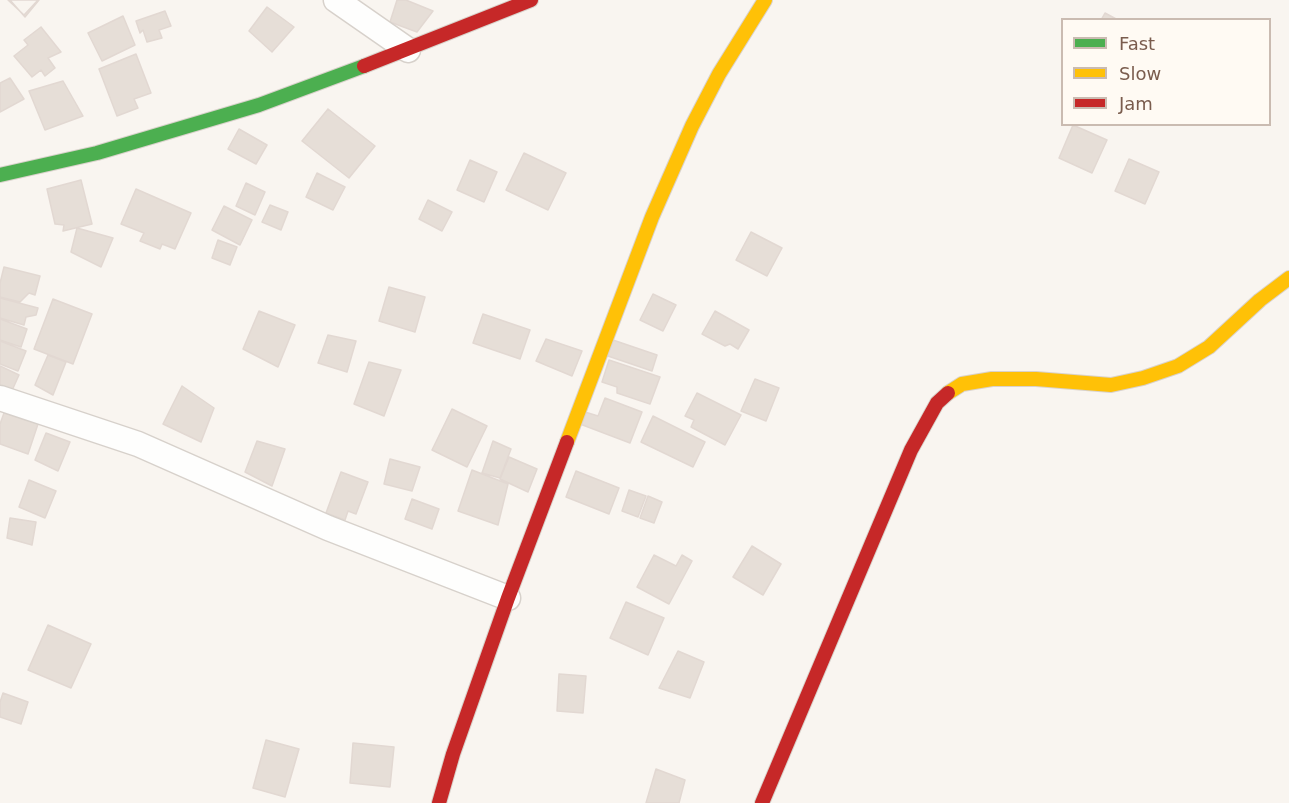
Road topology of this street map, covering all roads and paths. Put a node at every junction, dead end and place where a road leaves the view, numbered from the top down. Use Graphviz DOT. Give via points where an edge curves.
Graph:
graph roads {
  1 [pos="336,0"];
  2 [pos="531,0"];
  3 [pos="765,0"];
  4 [pos="408,50"];
  5 [pos="0,175"];
  6 [pos="1289,278"];
  7 [pos="0,398"];
  8 [pos="508,598"];
  9 [pos="439,803"];
  10 [pos="762,803"];
  1 -- 4 [label="street"];
  2 -- 4 [label="street"];
  3 -- 8 [label="street" via="719,74 652,217"];
  4 -- 5 [label="street" via="259,105 97,153"];
  6 -- 10 [label="street" via="1209,347 1178,366 1111,384 1036,379 962,384 937,403 911,450"];
  7 -- 8 [label="street" via="138,444 328,528"];
  8 -- 9 [label="street"];
}
